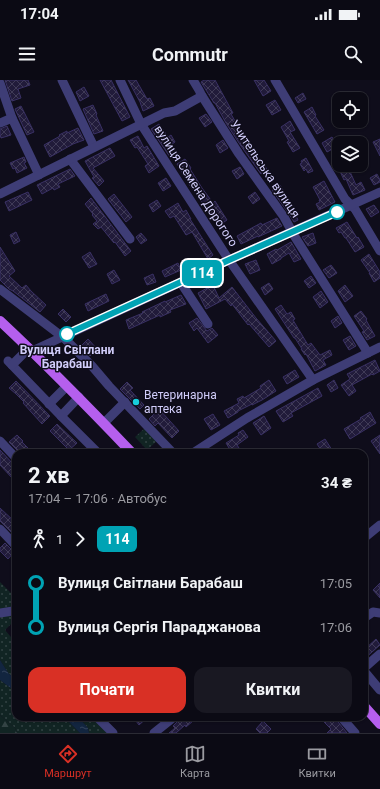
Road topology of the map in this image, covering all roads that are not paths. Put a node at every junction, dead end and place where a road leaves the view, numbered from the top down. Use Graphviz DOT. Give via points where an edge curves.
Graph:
graph roads {
  1 [pos="62,80"];
  2 [pos="120,80"];
  3 [pos="193,80"];
  4 [pos="275,80"];
  5 [pos="0,83"];
  6 [pos="202,96"];
  7 [pos="12,118"];
  8 [pos="0,123"];
  9 [pos="141,124"];
  10 [pos="94,147"];
  11 [pos="70,159"];
  12 [pos="39,175"];
  13 [pos="380,192"];
  14 [pos="0,194"];
  15 [pos="351,206"];
  16 [pos="292,232"];
  17 [pos="130,239"];
  18 [pos="380,251"];
  19 [pos="229,260"];
  20 [pos="181,283"];
  21 [pos="0,289"];
  22 [pos="0,321"];
  23 [pos="208,324"];
  24 [pos="62,337"];
  25 [pos="380,347"];
  26 [pos="30,349"];
  27 [pos="368,353"];
  28 [pos="313,380"];
  29 [pos="67,386"];
  30 [pos="79,397"];
  31 [pos="125,402"];
  32 [pos="49,404"];
  33 [pos="61,416"];
  34 [pos="104,423"];
  35 [pos="0,441"];
  36 [pos="94,449"];
  37 [pos="128,449"];
  38 [pos="169,449"];
  39 [pos="200,449"];
  40 [pos="12,454"];
  41 [pos="380,525"];
  42 [pos="0,529"];
  43 [pos="368,535"];
  44 [pos="12,542"];
  45 [pos="12,611"];
  46 [pos="0,613"];
  47 [pos="380,613"];
  48 [pos="368,615"];
  49 [pos="380,654"];
  50 [pos="368,665"];
  51 [pos="368,674"];
  52 [pos="380,690"];
  53 [pos="368,710"];
  54 [pos="101,721"];
  55 [pos="165,721"];
  56 [pos="344,721"];
  57 [pos="380,724"];
  58 [pos="113,733"];
  59 [pos="154,733"];
  60 [pos="355,733"];
  1 -- 10 [label="street"];
  2 -- 9 [label="street, вулиця Семена Дорогого"];
  3 -- 6 [label="street, Учительська вулиця"];
  4 -- 15 [label="street"];
  5 -- 7 [label="street"];
  6 -- 9 [label="street" via="175,111 164,113"];
  6 -- 16 [label="street, Учительська вулиця"];
  7 -- 8 [label="street"];
  7 -- 12 [label="street"];
  9 -- 10 [label="street"];
  9 -- 19 [label="street, вулиця Семена Дорогого"];
  10 -- 11 [label="street"];
  11 -- 12 [label="street"];
  11 -- 17 [label="street"];
  12 -- 14 [label="street"];
  13 -- 15 [label="street"];
  15 -- 16 [label="street"];
  15 -- 18 [label="street"];
  16 -- 19 [label="street"];
  16 -- 27 [label="street, Учительська вулиця"];
  19 -- 20 [label="street"];
  19 -- 28 [label="street, вулиця Семена Дорогого"];
  20 -- 23 [label="street"];
  20 -- 24 [label="street"];
  21 -- 24 [label="street"];
  22 -- 26 [label="main road"];
  24 -- 26 [label="street"];
  24 -- 31 [label="street"];
  25 -- 27 [label="street"];
  26 -- 29 [label="main road"];
  26 -- 32 [label="street" via="10,363"];
  27 -- 28 [label="street"];
  28 -- 39 [label="street"];
  29 -- 30 [label="main road"];
  29 -- 32 [label="street"];
  30 -- 33 [label="street"];
  30 -- 34 [label="main road"];
  31 -- 34 [label="street"];
  31 -- 38 [label="street"];
  32 -- 33 [label="street"];
  33 -- 36 [label="street"];
  34 -- 37 [label="main road"];
  35 -- 40 [label="street"];
  41 -- 43 [label="street"];
  42 -- 44 [label="street"];
  45 -- 46 [label="street"];
  47 -- 48 [label="street" via="373,612"];
  49 -- 50 [label="street"];
  51 -- 52 [label="street"];
  53 -- 57 [label="main road"];
  54 -- 58 [label="street"];
  55 -- 59 [label="street"];
  56 -- 60 [label="street"];
}
